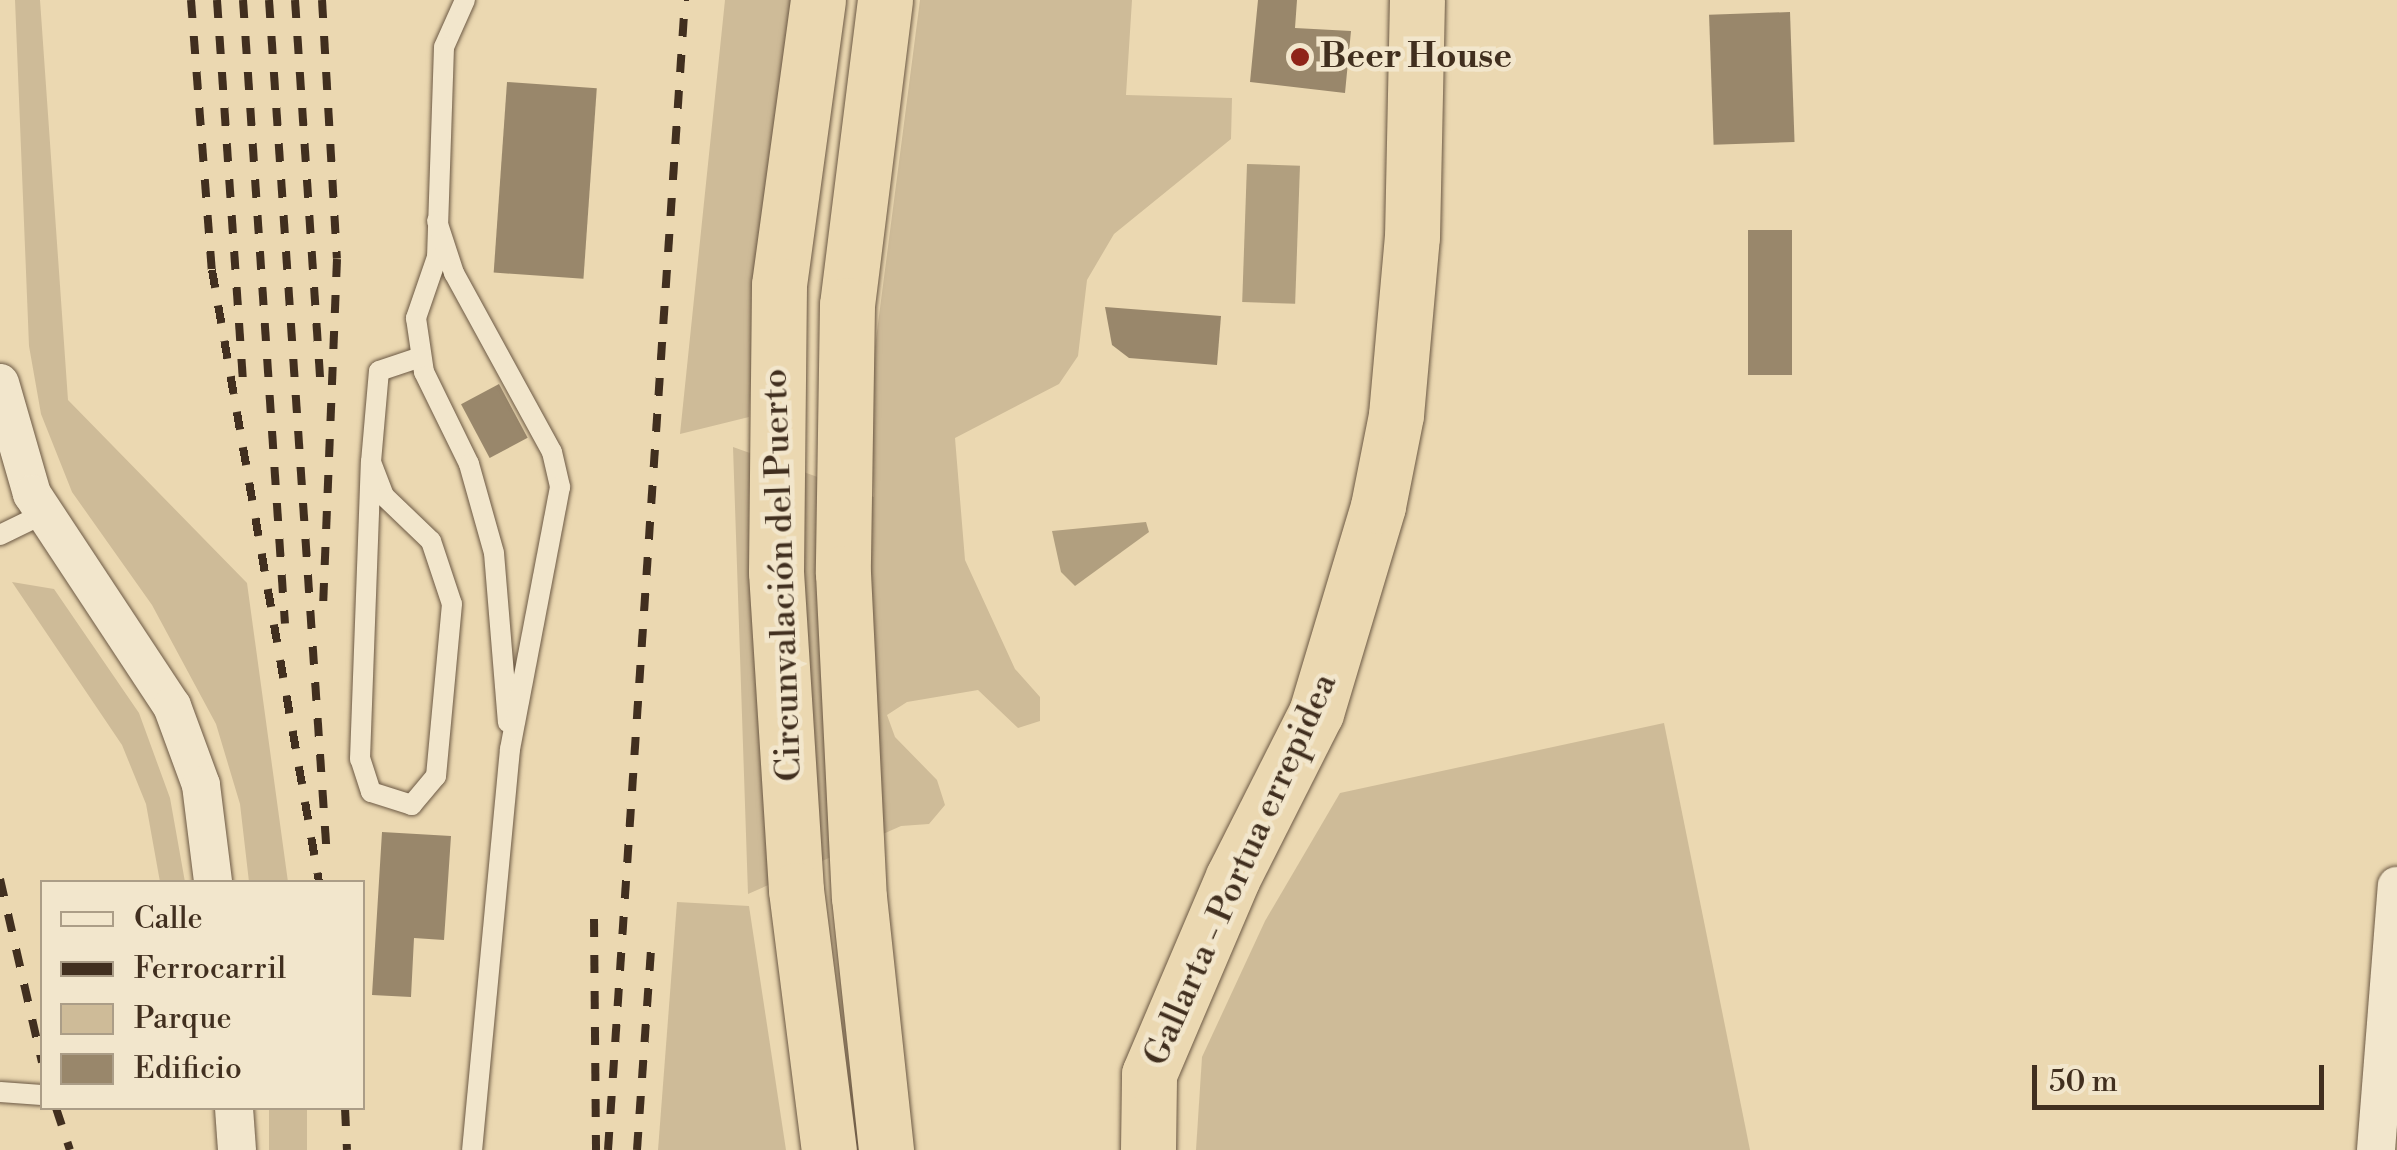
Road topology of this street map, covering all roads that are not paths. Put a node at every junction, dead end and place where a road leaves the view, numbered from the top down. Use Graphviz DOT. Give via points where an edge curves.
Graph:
graph roads {
  1 [pos="465,0"];
  2 [pos="818,0"];
  3 [pos="885,0"];
  4 [pos="1417,0"];
  5 [pos="437,221"];
  6 [pos="421,357"];
  7 [pos="0,383"];
  8 [pos="371,462"];
  9 [pos="43,514"];
  10 [pos="0,535"];
  11 [pos="510,748"];
  12 [pos="213,880"];
  13 [pos="2397,886"];
  14 [pos="0,1092"];
  15 [pos="40,1095"];
  16 [pos="227,1110"];
  17 [pos="238,1150"];
  18 [pos="472,1150"];
  19 [pos="830,1150"];
  20 [pos="886,1150"];
  21 [pos="1148,1150"];
  22 [pos="2376,1150"];
  1 -- 5 [label="lane" via="444,47"];
  2 -- 19 [label="highway, Circunvalación del Puerto" via="779,285 775,424 796,890"];
  3 -- 20 [label="highway, Circunvalación del Puerto" via="847,305 843,414 848,738"];
  4 -- 21 [label="highway, Gallarta - Portua errepidea" via="1408,292 1378,506 1316,713 1233,878 1150,1074"];
  5 -- 6 [label="lane" via="437,256 417,305"];
  5 -- 11 [label="lane" via="454,273 552,452 560,487"];
  6 -- 8 [label="lane" via="379,371"];
  6 -- 11 [label="lane" via="469,464 494,554"];
  7 -- 9 [label="street" via="16,452"];
  8 -- 8 [label="lane" via="360,760 371,792 412,806 436,776 452,604 431,541 384,496"];
  9 -- 10 [label="lane"];
  9 -- 12 [label="street" via="172,706 201,784"];
  11 -- 18 [label="lane"];
  13 -- 22 [label="street"];
  14 -- 15 [label="lane"];
  16 -- 17 [label="street"];
}
